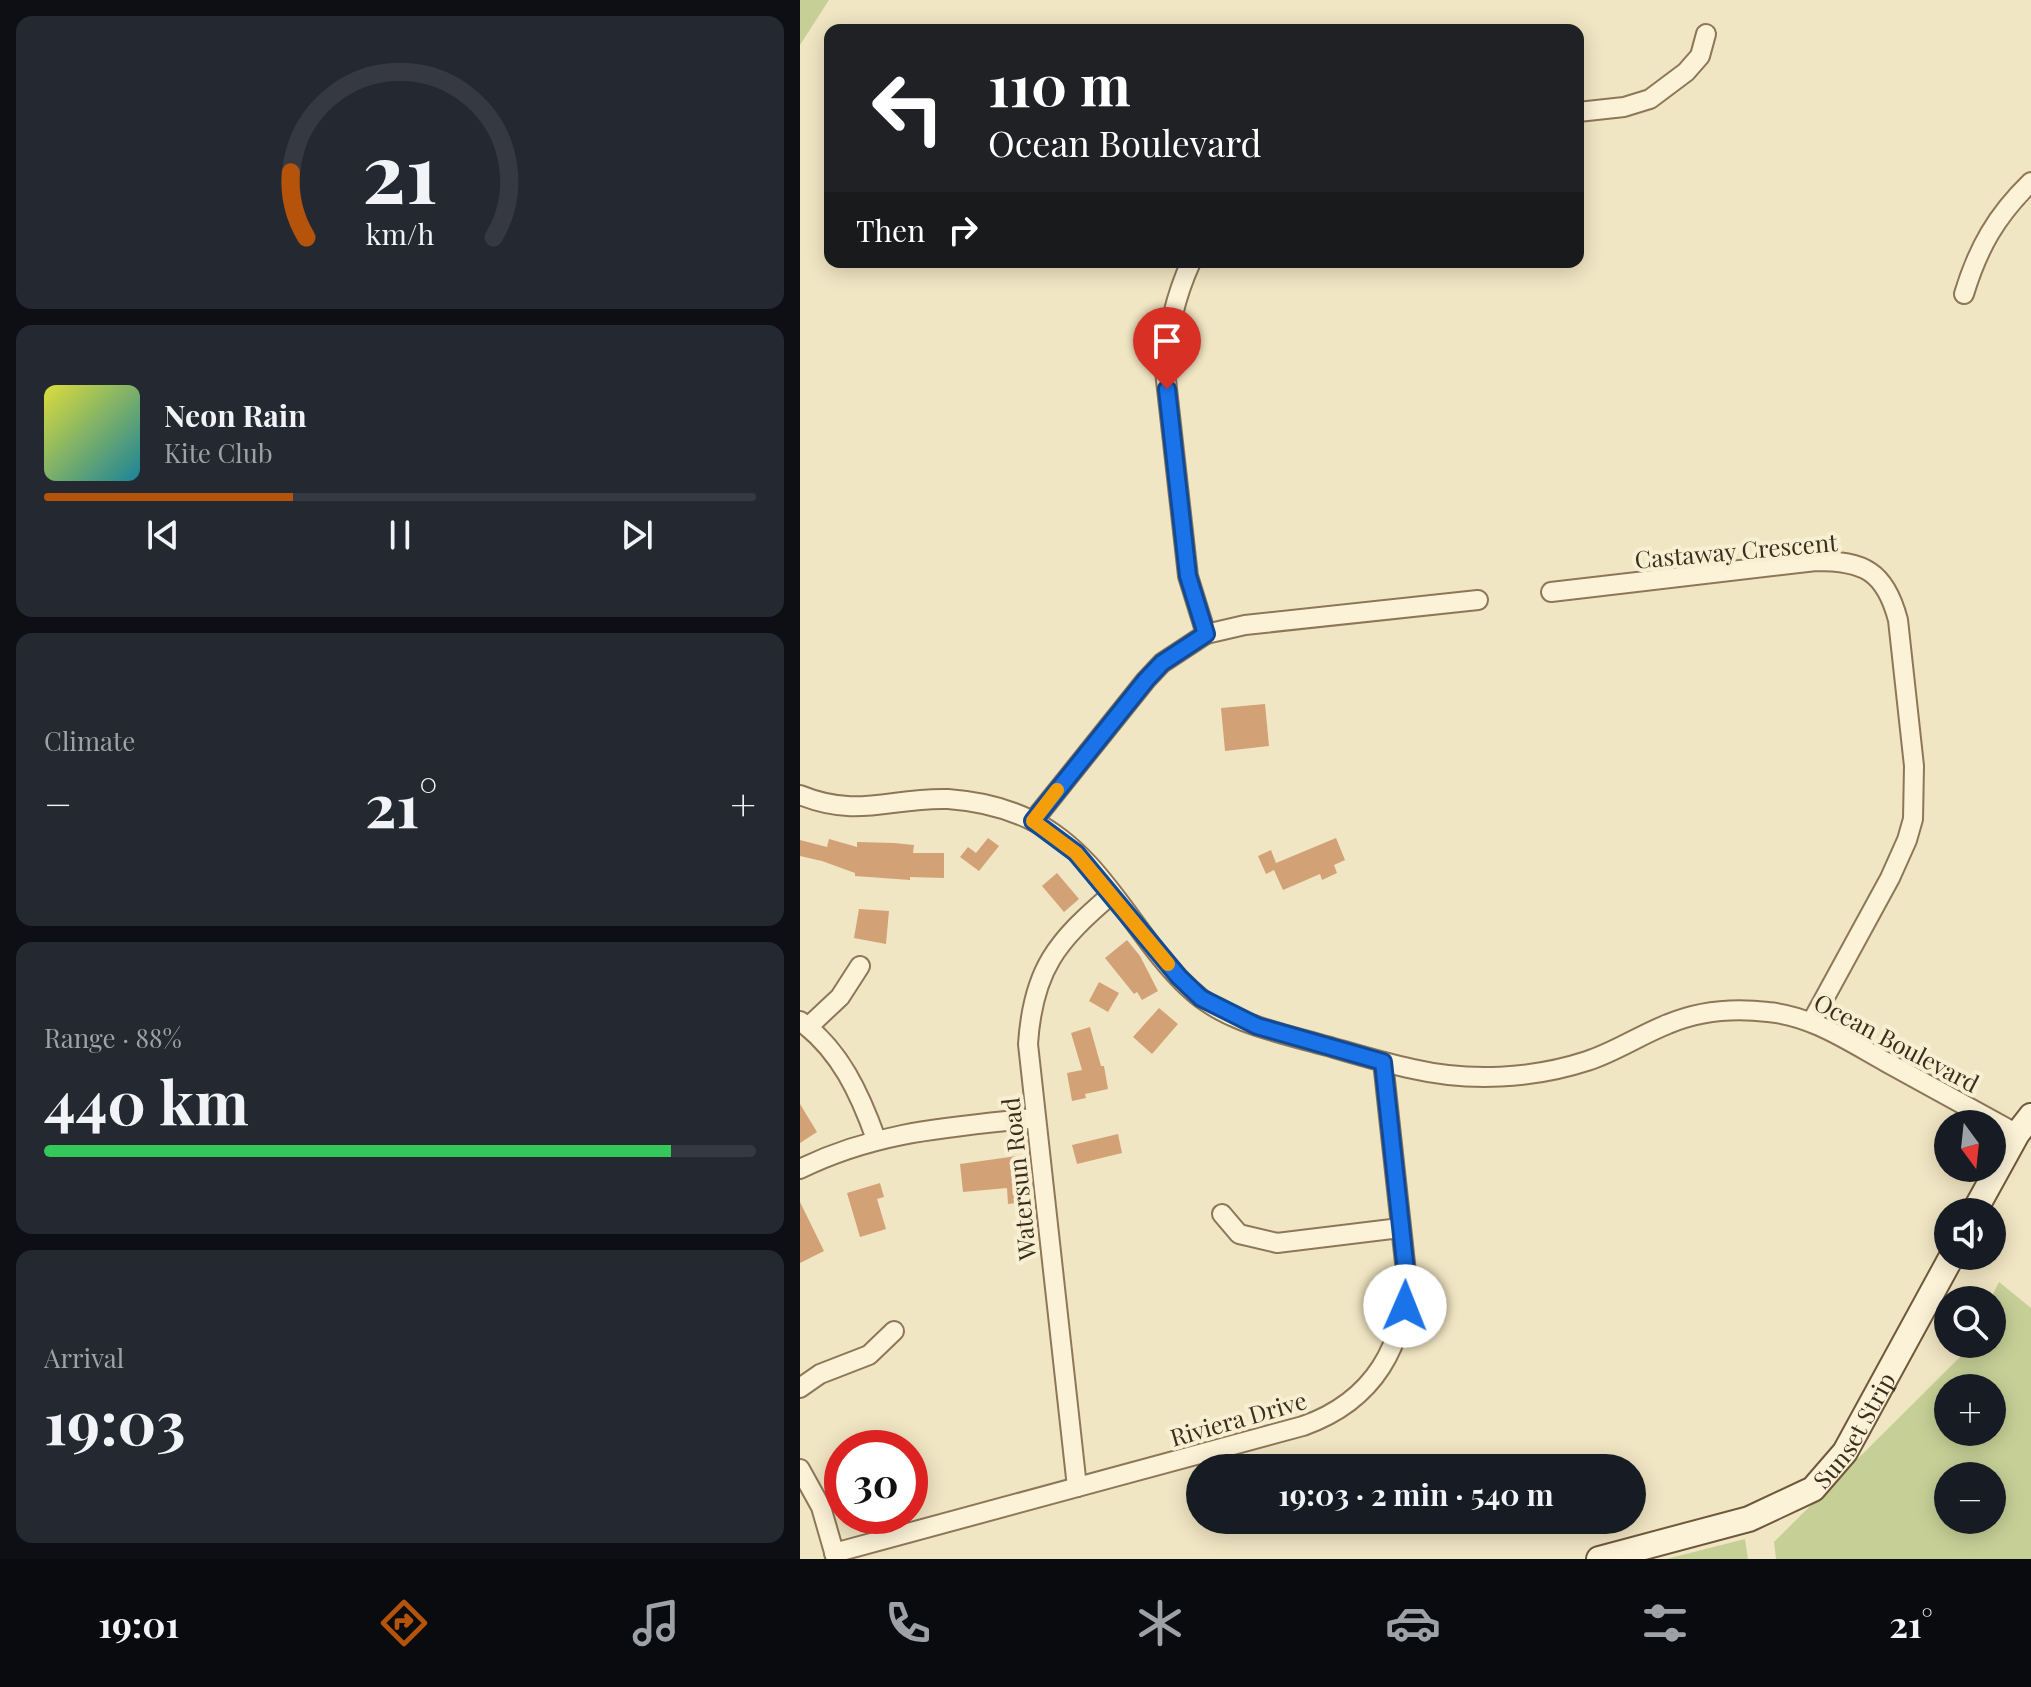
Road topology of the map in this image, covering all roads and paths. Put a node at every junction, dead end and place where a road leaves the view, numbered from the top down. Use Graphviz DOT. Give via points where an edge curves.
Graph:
graph roads {
  1 [pos="1706,34"];
  2 [pos="1584,111"];
  3 [pos="2031,182"];
  4 [pos="1188,268"];
  5 [pos="1964,294"];
  6 [pos="1551,592"];
  7 [pos="1478,600"];
  8 [pos="1206,634"];
  9 [pos="800,795"];
  10 [pos="1033,821"];
  11 [pos="1112,894"];
  12 [pos="860,966"];
  13 [pos="1812,1021"];
  14 [pos="804,1024"];
  15 [pos="1383,1062"];
  16 [pos="1035,1118"];
  17 [pos="2024,1125"];
  18 [pos="876,1139"];
  19 [pos="800,1169"];
  20 [pos="1982,1198"];
  21 [pos="1222,1214"];
  22 [pos="1400,1228"];
  23 [pos="1944,1270"];
  24 [pos="894,1331"];
  25 [pos="800,1388"];
  26 [pos="800,1469"];
  27 [pos="1077,1487"];
  28 [pos="835,1556"];
  29 [pos="1599,1559"];
  1 -- 2 [label="street" via="1700,56 1650,99"];
  3 -- 5 [label="street" via="1992,227"];
  4 -- 8 [label="street" via="1173,313 1165,371 1188,576"];
  6 -- 13 [label="street, Castaway Crescent" via="1816,561 1846,561 1882,581 1898,620 1914,766 1913,819 1890,878"];
  7 -- 8 [label="street" via="1245,625"];
  8 -- 10 [label="street" via="1146,680"];
  9 -- 10 [label="street, Ocean Boulevard" via="848,807 946,799 994,807"];
  10 -- 11 [label="street, Ocean Boulevard" via="1076,853"];
  11 -- 15 [label="street, Ocean Boulevard" via="1201,998 1257,1026"];
  11 -- 16 [label="street, Watersun Road" via="1069,932 1039,982 1028,1044"];
  12 -- 14 [label="street" via="840,997"];
  13 -- 15 [label="street, Ocean Boulevard" via="1744,1010 1691,1016 1588,1061 1533,1073 1439,1075"];
  13 -- 17 [label="street, Ocean Boulevard"];
  14 -- 18 [label="street" via="849,1077"];
  15 -- 22 [label="street, Riviera Drive"];
  16 -- 18 [label="street"];
  16 -- 27 [label="street, Watersun Road"];
  17 -- 20 [label="street"];
  18 -- 19 [label="street"];
  21 -- 22 [label="street" via="1239,1234 1277,1243"];
  22 -- 27 [label="street, Riviera Drive" via="1406,1290 1395,1340 1366,1388 1339,1411 1303,1426"];
  23 -- 29 [label="street, Sunset Strip" via="1845,1452 1813,1489 1749,1519"];
  24 -- 25 [label="street" via="869,1355 820,1374"];
  26 -- 28 [label="street" via="821,1507"];
  27 -- 28 [label="street, Riviera Drive"];
}
